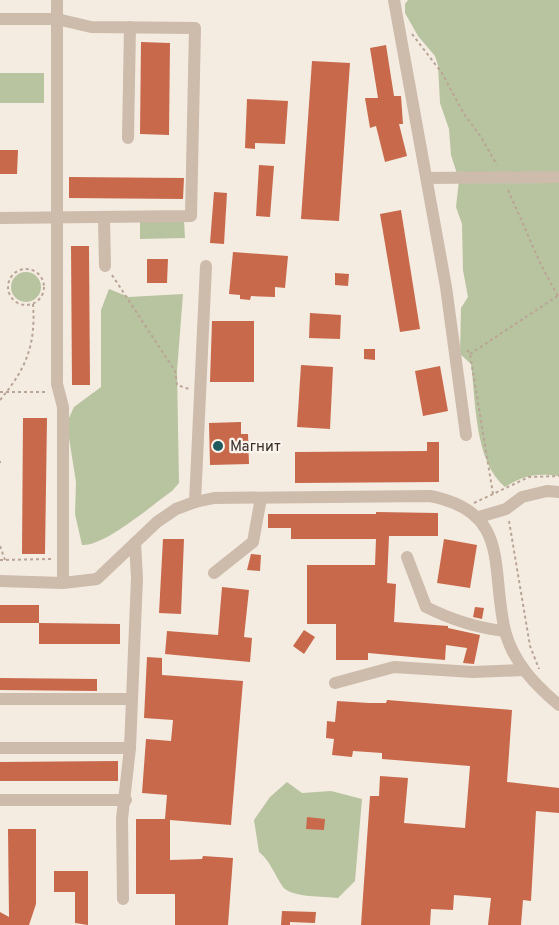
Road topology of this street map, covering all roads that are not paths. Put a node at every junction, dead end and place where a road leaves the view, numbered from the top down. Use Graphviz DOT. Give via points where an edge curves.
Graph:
graph roads {
  1 [pos="57,0"];
  2 [pos="394,0"];
  3 [pos="0,19"];
  4 [pos="57,19"];
  5 [pos="130,27"];
  6 [pos="128,138"];
  7 [pos="559,177"];
  8 [pos="427,178"];
  9 [pos="0,218"];
  10 [pos="55,218"];
  11 [pos="104,218"];
  12 [pos="105,266"];
  13 [pos="206,266"];
  14 [pos="466,435"];
  15 [pos="559,492"];
  16 [pos="261,498"];
  17 [pos="195,502"];
  18 [pos="484,515"];
  19 [pos="135,543"];
  20 [pos="407,557"];
  21 [pos="214,573"];
  22 [pos="0,581"];
  23 [pos="63,583"];
  24 [pos="505,631"];
  25 [pos="524,670"];
  26 [pos="335,683"];
  27 [pos="0,699"];
  28 [pos="132,699"];
  29 [pos="559,705"];
  30 [pos="130,747"];
  31 [pos="0,748"];
  32 [pos="0,800"];
  33 [pos="126,800"];
  34 [pos="123,899"];
  1 -- 4 [label="street"];
  2 -- 8 [label="street"];
  3 -- 4 [label="street"];
  4 -- 5 [label="street" via="91,27"];
  4 -- 10 [label="street"];
  5 -- 6 [label="street"];
  5 -- 11 [label="street" via="195,28 191,216"];
  7 -- 8 [label="street"];
  8 -- 14 [label="street"];
  9 -- 10 [label="street"];
  10 -- 11 [label="street"];
  10 -- 23 [label="street" via="59,392 63,407"];
  11 -- 12 [label="street"];
  13 -- 17 [label="street"];
  15 -- 18 [label="street" via="522,497 506,509"];
  16 -- 17 [label="street"];
  16 -- 18 [label="street" via="430,496"];
  16 -- 21 [label="street" via="253,542"];
  17 -- 19 [label="street" via="156,522"];
  18 -- 24 [label="street" via="494,552"];
  19 -- 23 [label="street" via="97,579"];
  19 -- 28 [label="street"];
  20 -- 24 [label="street" via="426,607 481,629"];
  22 -- 23 [label="street"];
  24 -- 25 [label="street"];
  25 -- 26 [label="street" via="472,672 394,667"];
  25 -- 29 [label="street"];
  27 -- 28 [label="street"];
  28 -- 30 [label="street"];
  30 -- 31 [label="street"];
  30 -- 33 [label="street"];
  32 -- 33 [label="street"];
  33 -- 34 [label="street" via="122,819"];
}
